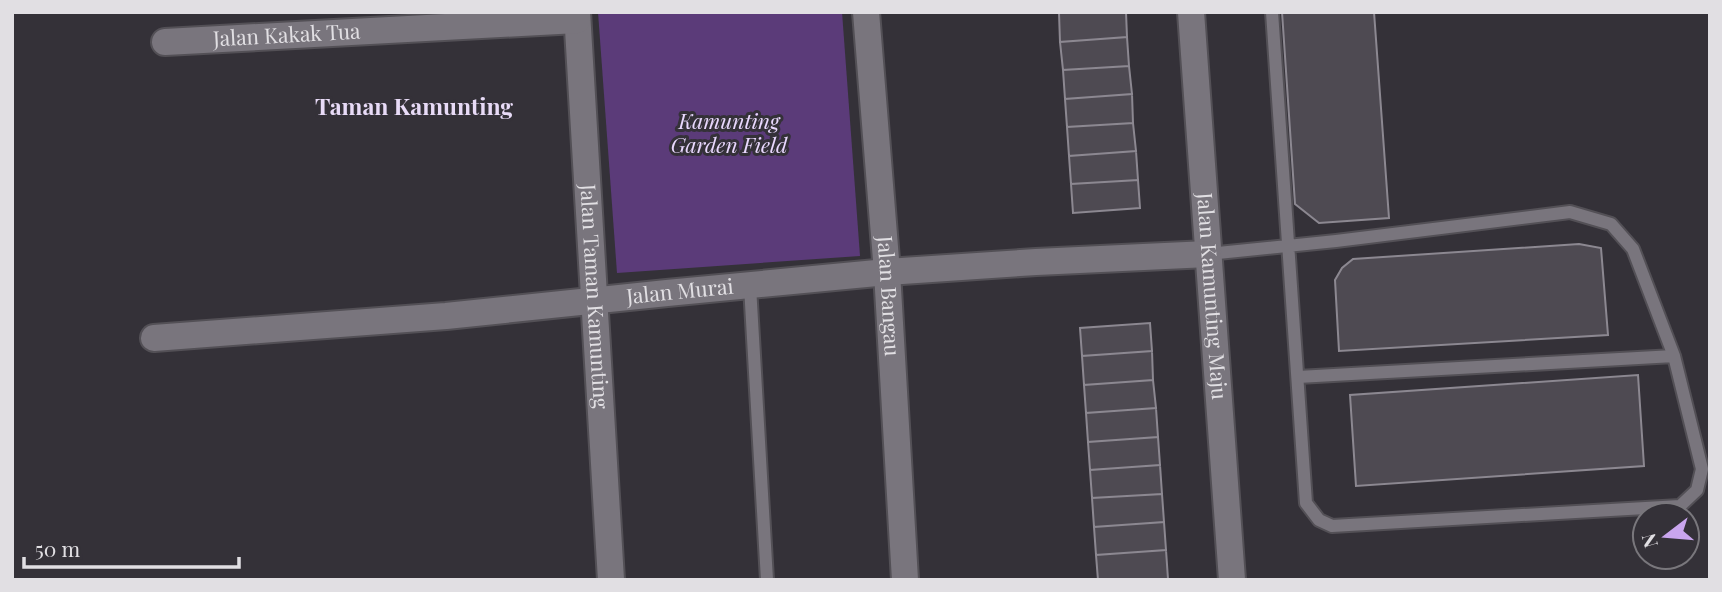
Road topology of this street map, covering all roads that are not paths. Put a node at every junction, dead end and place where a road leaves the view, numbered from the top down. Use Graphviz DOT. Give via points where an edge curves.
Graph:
graph roads {
  1 [pos="866,12"];
  2 [pos="1191,12"];
  3 [pos="1272,12"];
  4 [pos="577,16"];
  5 [pos="164,42"];
  6 [pos="1289,246"];
  7 [pos="1208,254"];
  8 [pos="887,272"];
  9 [pos="750,286"];
  10 [pos="594,301"];
  11 [pos="154,338"];
  12 [pos="1674,356"];
  13 [pos="1298,377"];
  14 [pos="611,580"];
  15 [pos="767,580"];
  16 [pos="905,580"];
  17 [pos="1232,580"];
  1 -- 8 [label="street, Jalan Bangau"];
  2 -- 7 [label="street, Jalan Kamunting Maju"];
  3 -- 6 [label="lane"];
  4 -- 5 [label="street, Jalan Kakak Tua"];
  4 -- 10 [label="street, Jalan Taman Kamunting"];
  6 -- 7 [label="lane"];
  6 -- 12 [label="lane" via="1570,212 1611,224 1633,249"];
  6 -- 13 [label="lane"];
  7 -- 8 [label="street, Jalan Murai"];
  7 -- 17 [label="street, Jalan Kamunting Maju"];
  8 -- 9 [label="street, Jalan Murai"];
  8 -- 16 [label="street, Jalan Bangau"];
  9 -- 10 [label="street, Jalan Murai"];
  9 -- 15 [label="lane"];
  10 -- 11 [label="street, Jalan Murai"];
  10 -- 14 [label="street, Jalan Taman Kamunting"];
  12 -- 13 [label="lane"];
  12 -- 13 [label="lane" via="1702,469 1697,490 1680,506 1332,526 1319,520 1306,503"];
}
